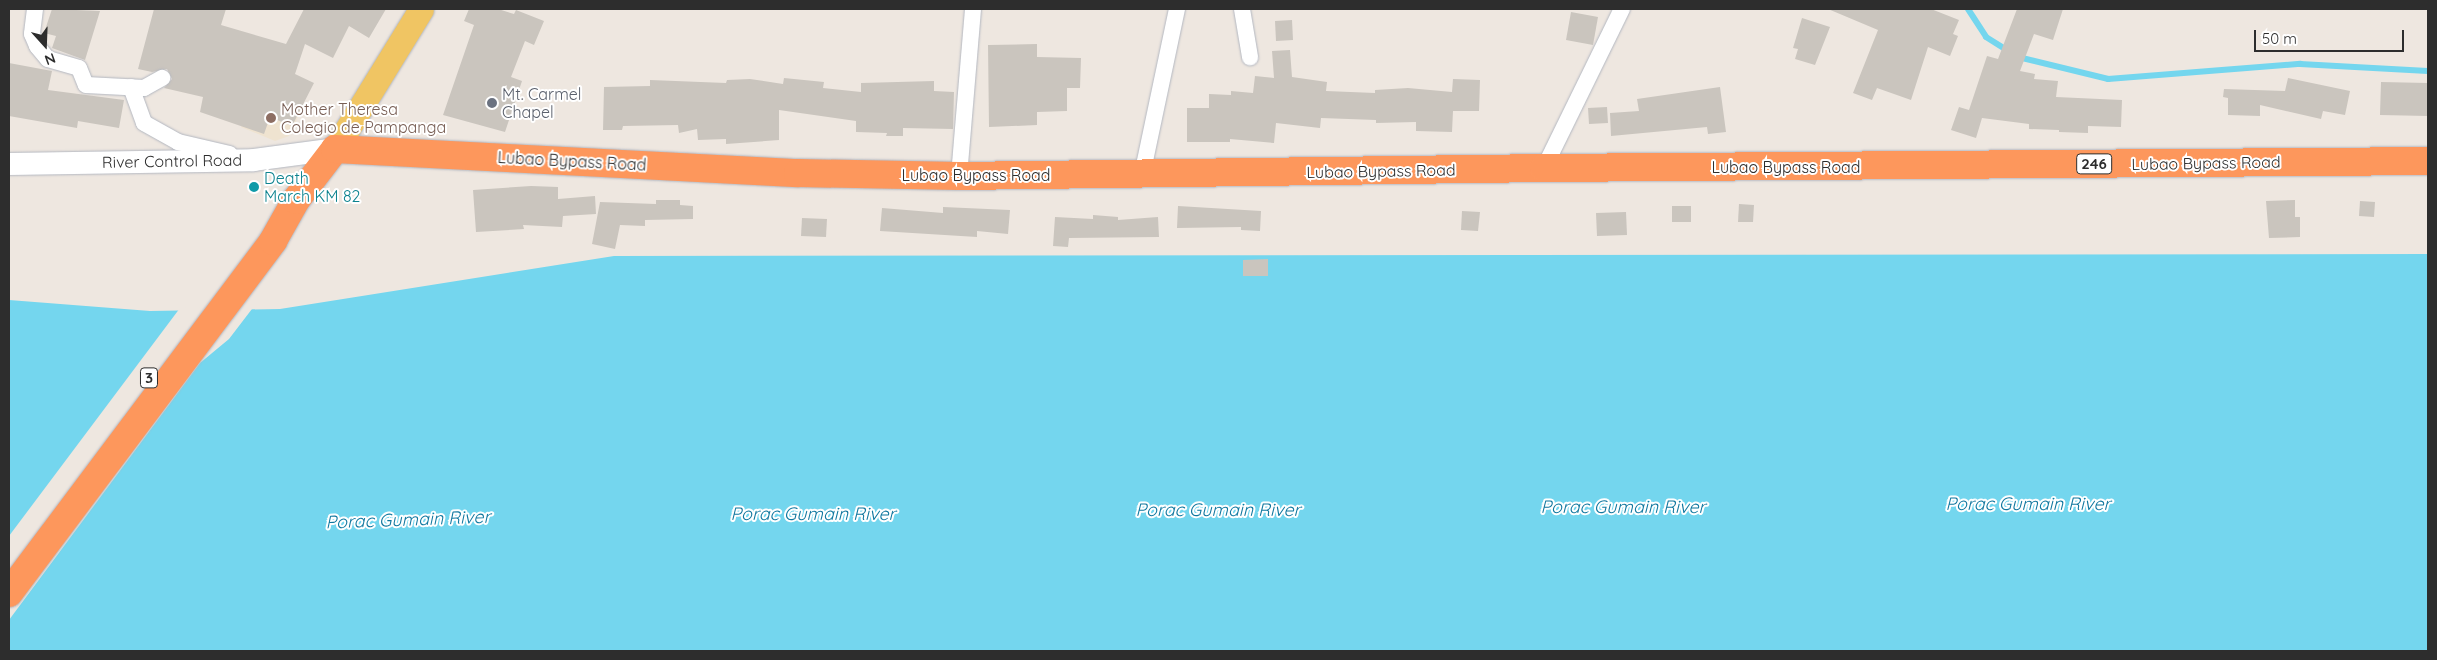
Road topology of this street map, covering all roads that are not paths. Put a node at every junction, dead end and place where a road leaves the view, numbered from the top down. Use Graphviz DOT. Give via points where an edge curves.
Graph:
graph roads {
  1 [pos="35,9"];
  2 [pos="421,9"];
  3 [pos="973,9"];
  4 [pos="1177,9"];
  5 [pos="1242,9"];
  6 [pos="1622,9"];
  7 [pos="1250,57"];
  8 [pos="162,78"];
  9 [pos="131,88"];
  10 [pos="335,149"];
  11 [pos="254,160"];
  12 [pos="2428,161"];
  13 [pos="9,164"];
  14 [pos="1544,168"];
  15 [pos="1142,175"];
  16 [pos="958,176"];
  17 [pos="296,200"];
  18 [pos="9,560"];
  19 [pos="9,592"];
  1 -- 9 [label="street" via="32,34 48,59 75,64 80,68 81,79 92,88"];
  2 -- 10 [label="main road, 3"];
  3 -- 16 [label="street"];
  4 -- 15 [label="street"];
  5 -- 7 [label="street"];
  6 -- 14 [label="street"];
  8 -- 9 [label="street" via="144,88"];
  9 -- 11 [label="street" via="144,123 178,142"];
  10 -- 11 [label="street, River Control Road"];
  10 -- 16 [label="highway, Lubao Bypass Road" via="798,172"];
  10 -- 17 [label="highway, 3"];
  11 -- 13 [label="street, River Control Road"];
  12 -- 14 [label="highway, Lubao Bypass Road / 246"];
  14 -- 15 [label="highway, Lubao Bypass Road"];
  15 -- 16 [label="highway, Lubao Bypass Road"];
  17 -- 18 [label="highway, 3" via="260,234"];
  17 -- 19 [label="highway, 3" via="273,241"];
}
